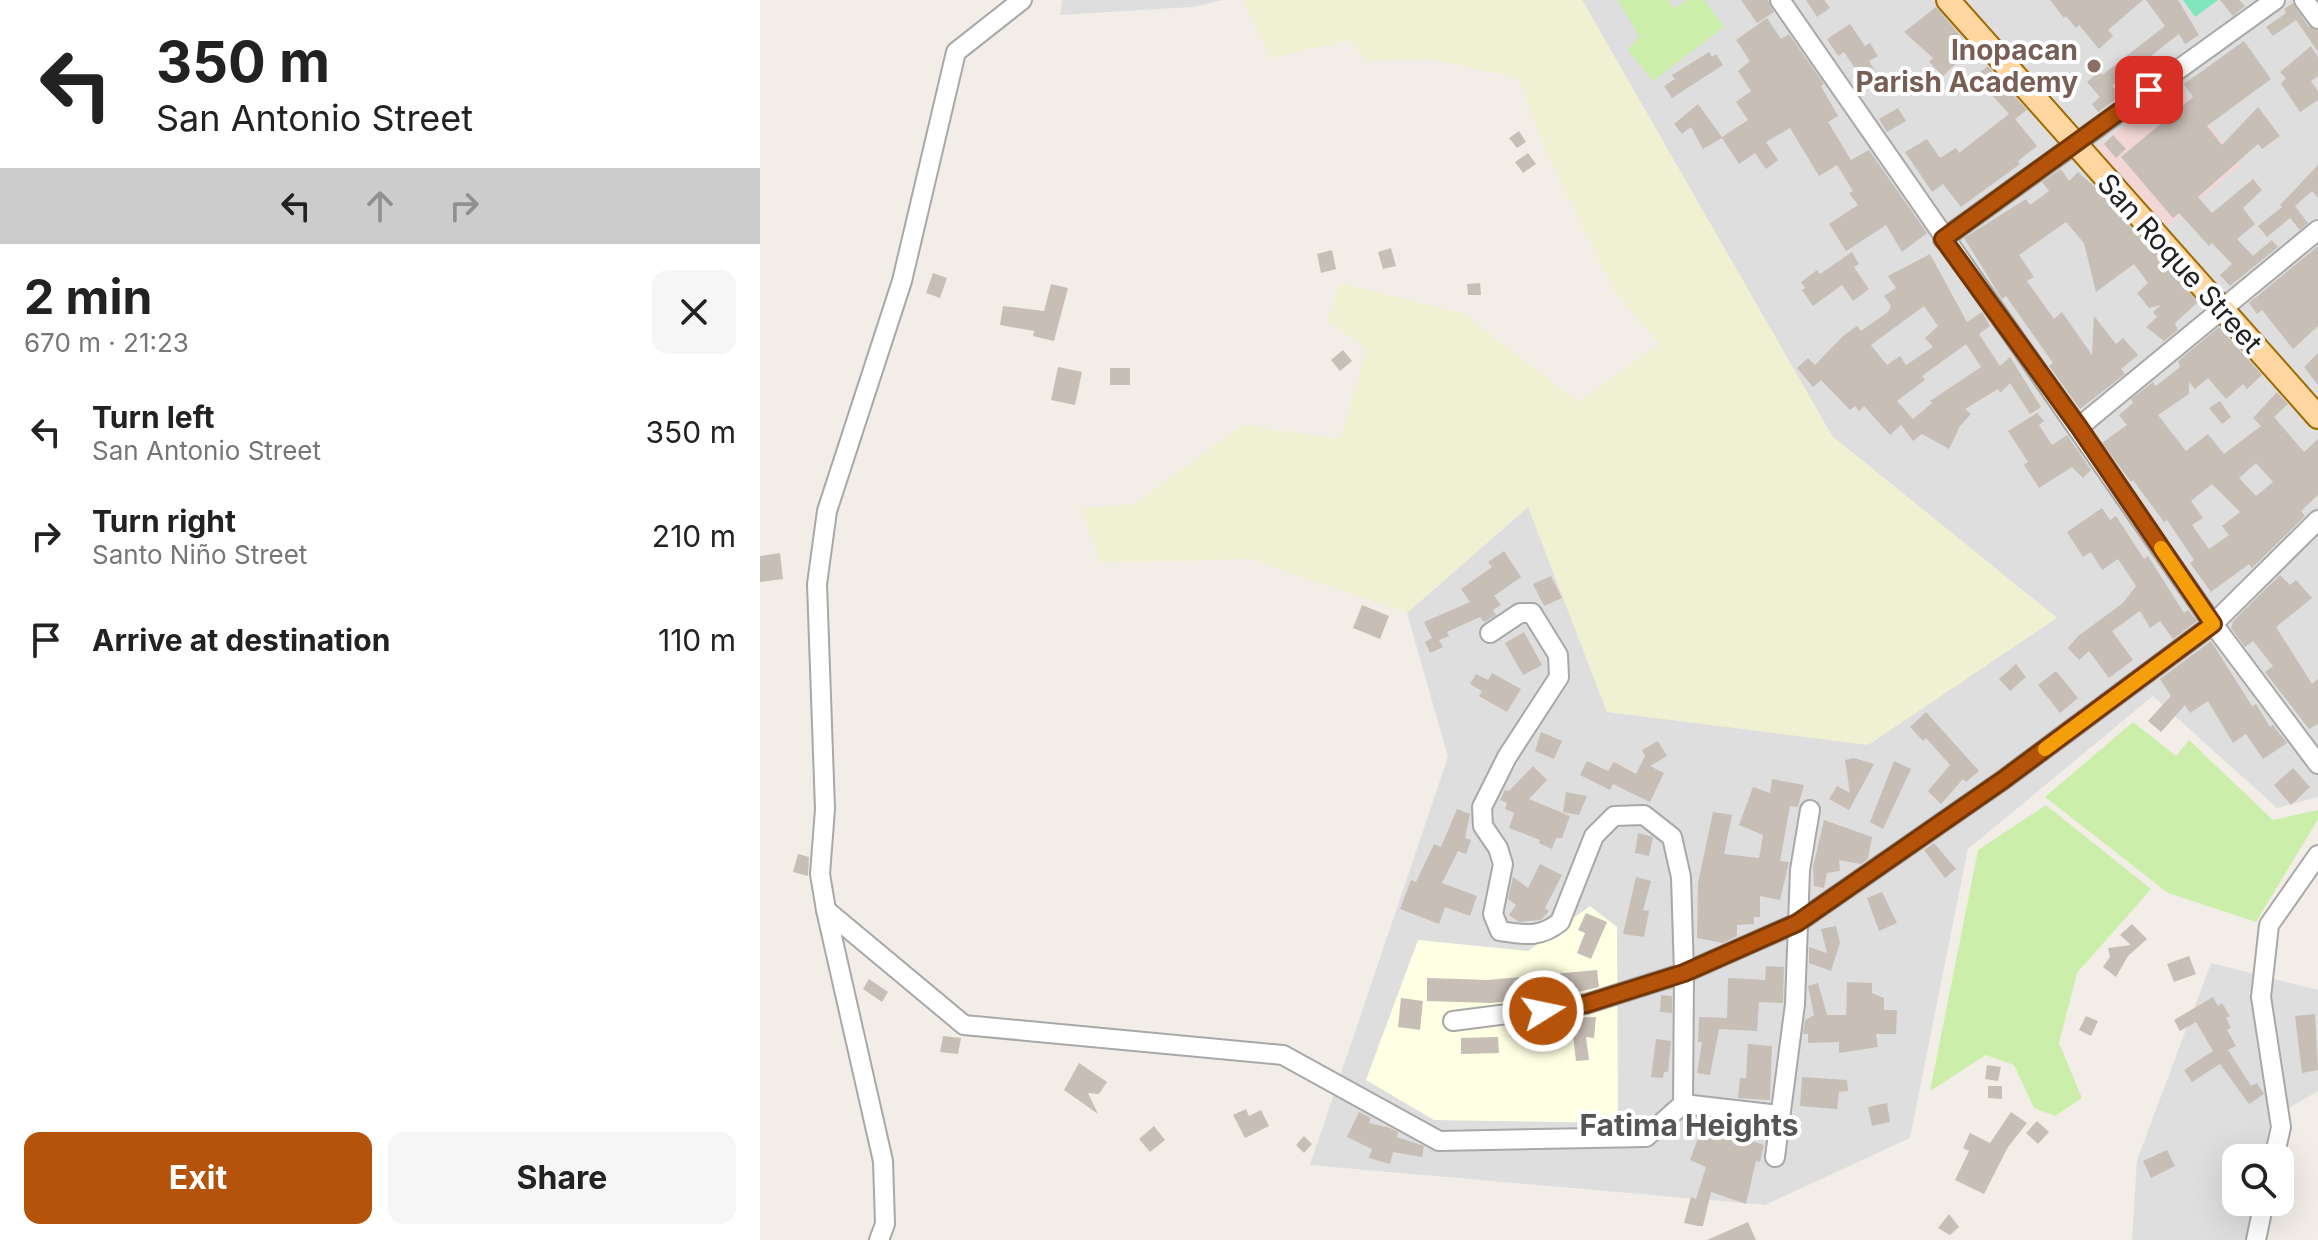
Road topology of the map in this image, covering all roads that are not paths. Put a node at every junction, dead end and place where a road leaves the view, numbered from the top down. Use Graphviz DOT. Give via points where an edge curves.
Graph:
graph roads {
  1 [pos="1022,0"];
  2 [pos="1780,0"];
  3 [pos="1948,0"];
  4 [pos="2275,0"];
  5 [pos="2073,143"];
  6 [pos="2318,230"];
  7 [pos="1943,239"];
  8 [pos="2223,309"];
  9 [pos="2318,417"];
  10 [pos="2079,427"];
  11 [pos="2318,520"];
  12 [pos="2213,624"];
  13 [pos="1490,633"];
  14 [pos="2317,757"];
  15 [pos="1810,810"];
  16 [pos="2318,855"];
  17 [pos="826,910"];
  18 [pos="1797,923"];
  19 [pos="1684,973"];
  20 [pos="1453,1021"];
  21 [pos="1683,1104"];
  22 [pos="1780,1115"];
  23 [pos="2277,1144"];
  24 [pos="1775,1157"];
  25 [pos="2261,1216"];
  26 [pos="879,1240"];
  27 [pos="2256,1240"];
  1 -- 17 [label="street" via="956,52 902,281 827,511 817,584 825,809 820,874"];
  2 -- 7 [label="street"];
  3 -- 5 [label="main road, San Roque Street"];
  4 -- 5 [label="street"];
  5 -- 7 [label="street"];
  5 -- 8 [label="main road, San Roque Street"];
  6 -- 8 [label="street"];
  7 -- 10 [label="street"];
  8 -- 9 [label="main road, San Roque Street"];
  8 -- 10 [label="street"];
  10 -- 12 [label="street"];
  11 -- 12 [label="street"];
  12 -- 14 [label="street"];
  12 -- 18 [label="street" via="2003,780"];
  13 -- 19 [label="street" via="1520,613 1532,613 1558,655 1559,677 1482,807 1483,826 1503,864 1493,914 1500,931 1533,936 1549,931 1560,922 1594,836 1614,816 1644,815 1672,837 1681,877"];
  15 -- 18 [label="street"];
  16 -- 23 [label="street" via="2269,925 2261,997 2281,1127"];
  17 -- 21 [label="street" via="964,1025 1283,1055 1439,1141 1646,1137"];
  17 -- 26 [label="street" via="883,1161 885,1224"];
  18 -- 19 [label="street"];
  18 -- 22 [label="street" via="1795,1004"];
  19 -- 20 [label="street" via="1586,1004"];
  19 -- 21 [label="street"];
  21 -- 22 [label="street"];
  22 -- 24 [label="street"];
  25 -- 27 [label="street"];
}
